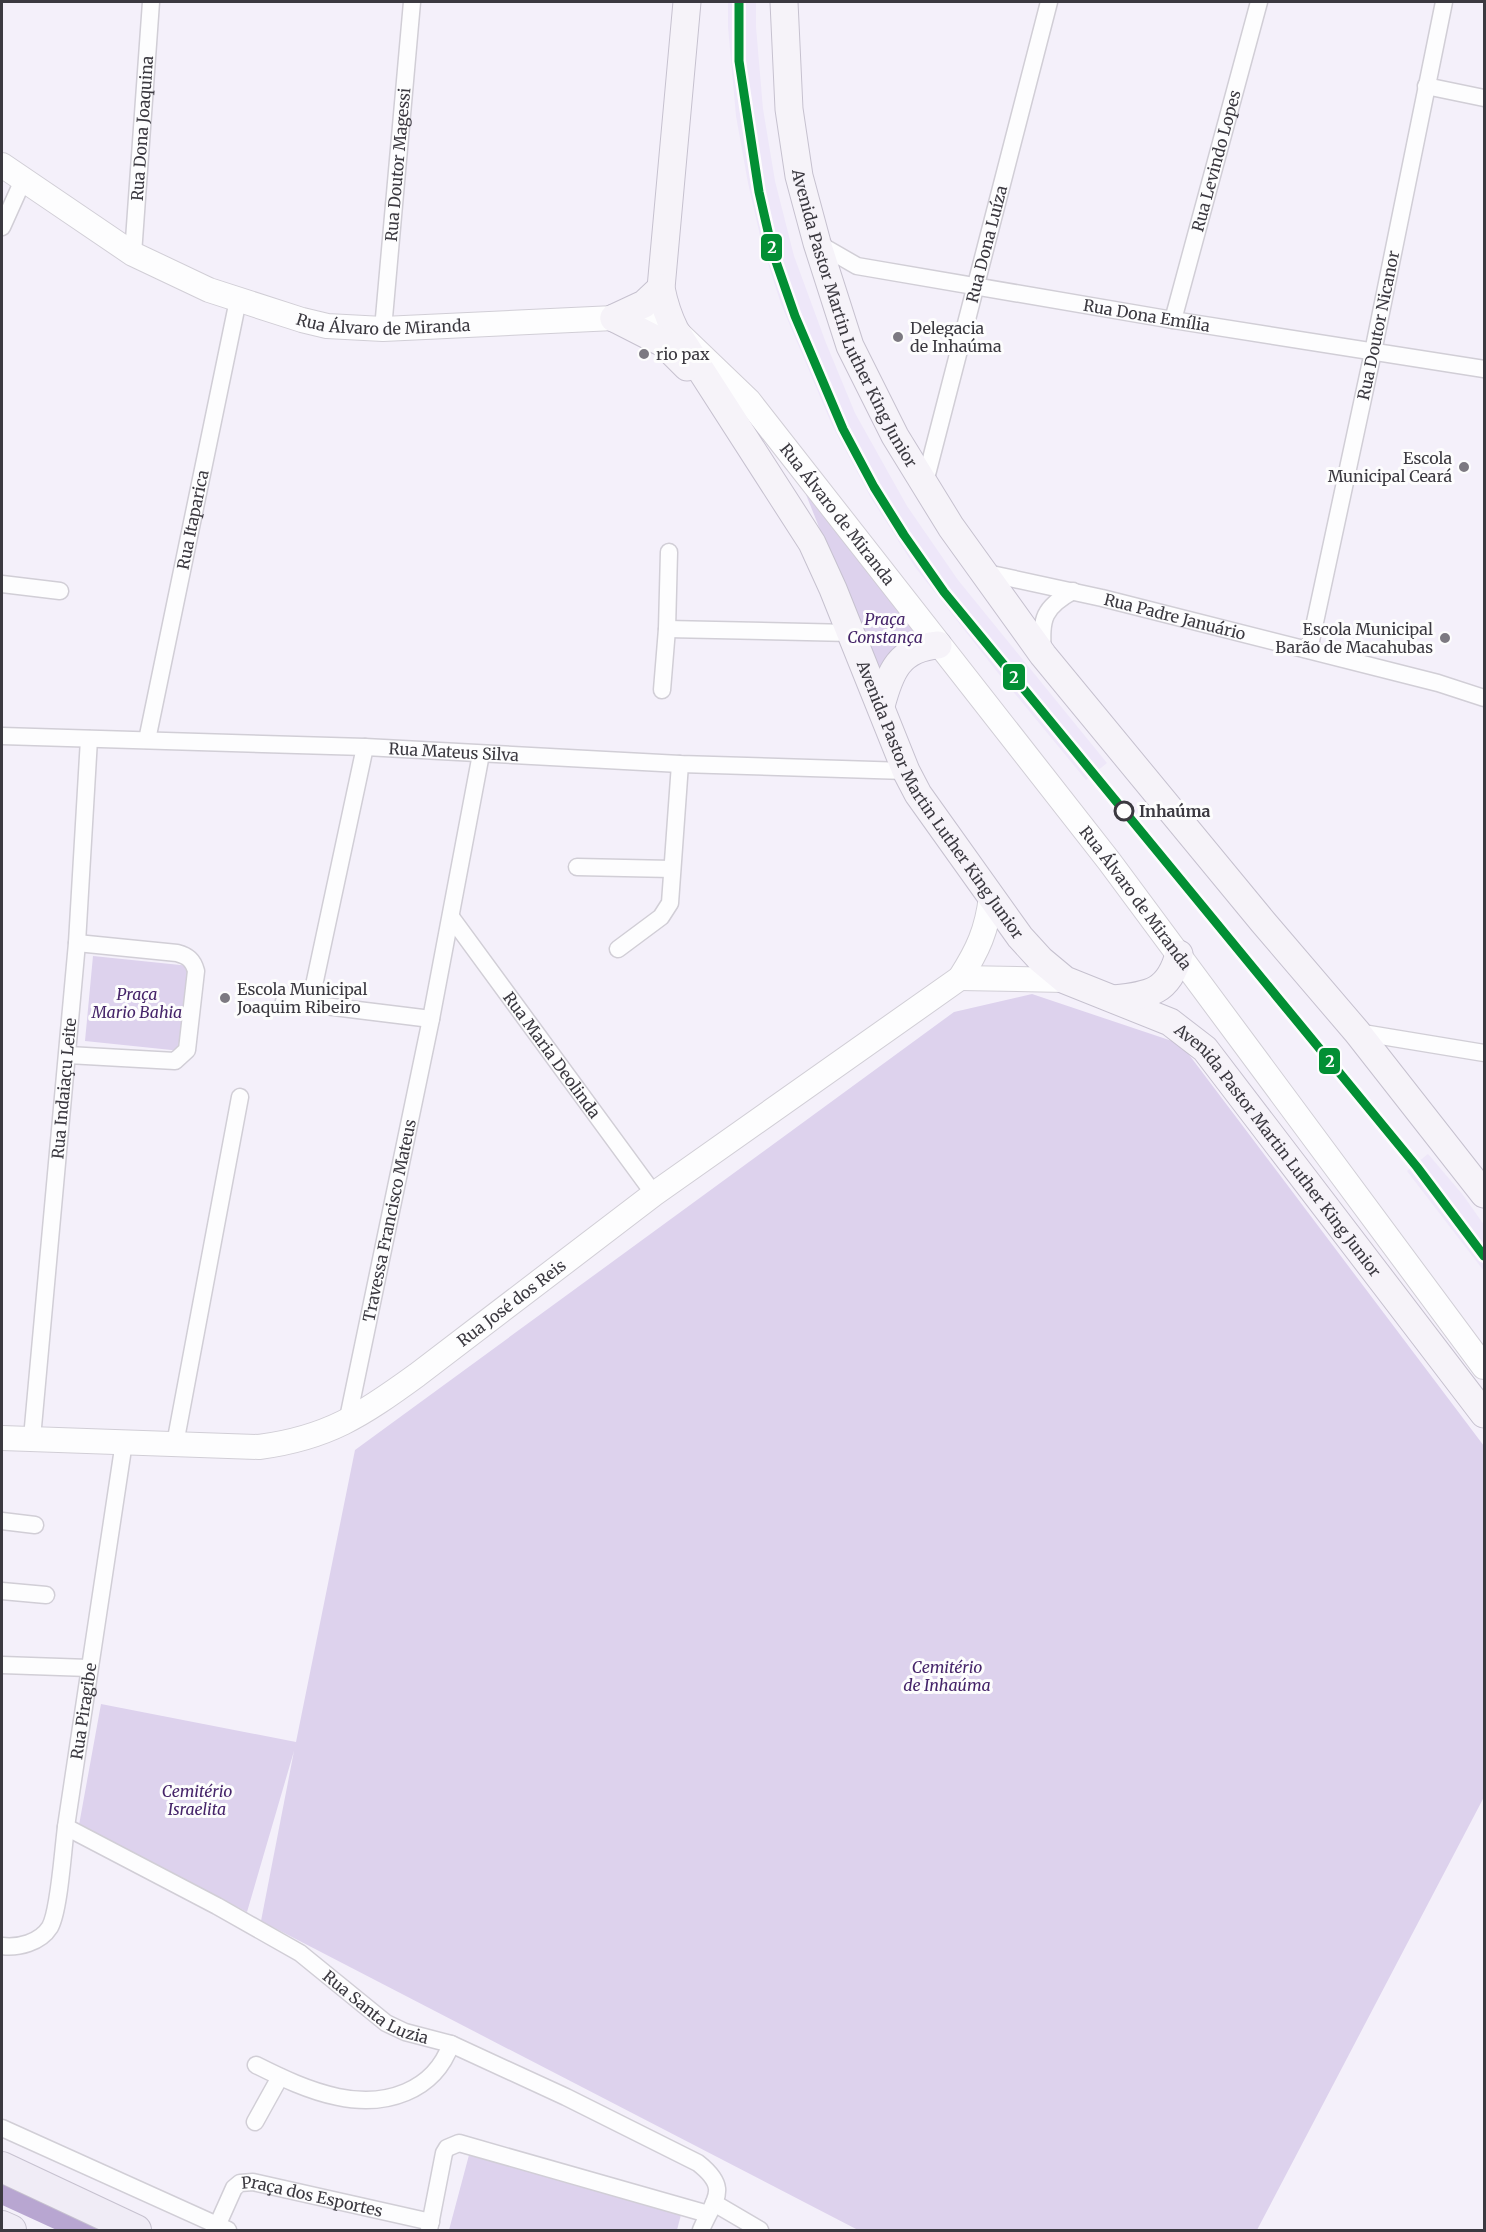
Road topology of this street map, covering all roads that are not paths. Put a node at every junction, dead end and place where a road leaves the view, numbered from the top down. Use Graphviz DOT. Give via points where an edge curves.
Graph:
graph roads {
  1 [pos="151,2"];
  2 [pos="412,2"];
  3 [pos="687,2"];
  4 [pos="784,2"];
  5 [pos="1049,2"];
  6 [pos="1259,2"];
  7 [pos="1444,2"];
  8 [pos="1426,86"];
  9 [pos="1485,98"];
  10 [pos="2,165"];
  11 [pos="24,178"];
  12 [pos="2,227"];
  13 [pos="816,243"];
  14 [pos="133,254"];
  15 [pos="977,286"];
  16 [pos="661,288"];
  17 [pos="238,300"];
  18 [pos="614,318"];
  19 [pos="1173,320"];
  20 [pos="383,329"];
  21 [pos="675,330"];
  22 [pos="1373,352"];
  23 [pos="1485,369"];
  24 [pos="723,404"];
  25 [pos="924,486"];
  26 [pos="669,552"];
  27 [pos="981,572"];
  28 [pos="2,584"];
  29 [pos="60,591"];
  30 [pos="1073,591"];
  31 [pos="667,628"];
  32 [pos="851,633"];
  33 [pos="938,645"];
  34 [pos="1309,650"];
  35 [pos="1043,655"];
  36 [pos="662,690"];
  37 [pos="1485,698"];
  38 [pos="881,706"];
  39 [pos="2,736"];
  40 [pos="89,739"];
  41 [pos="147,740"];
  42 [pos="365,747"];
  43 [pos="481,754"];
  44 [pos="680,764"];
  45 [pos="906,771"];
  46 [pos="577,867"];
  47 [pos="672,869"];
  48 [pos="991,897"];
  49 [pos="451,918"];
  50 [pos="77,943"];
  51 [pos="618,949"];
  52 [pos="1179,954"];
  53 [pos="960,978"];
  54 [pos="1065,980"];
  55 [pos="1113,1000"];
  56 [pos="284,1001"];
  57 [pos="310,1004"];
  58 [pos="431,1019"];
  59 [pos="1358,1032"];
  60 [pos="1485,1053"];
  61 [pos="68,1055"];
  62 [pos="240,1097"];
  63 [pos="654,1194"];
  64 [pos="1485,1194"];
  65 [pos="1485,1367"];
  66 [pos="1485,1414"];
  67 [pos="347,1423"];
  68 [pos="2,1438"];
  69 [pos="32,1438"];
  70 [pos="124,1442"];
  71 [pos="175,1444"];
  72 [pos="2,1521"];
  73 [pos="35,1525"];
  74 [pos="2,1591"];
  75 [pos="46,1594"];
  76 [pos="2,1665"];
  77 [pos="90,1668"];
  78 [pos="66,1827"];
  79 [pos="2,1946"];
  80 [pos="451,2044"];
  81 [pos="256,2065"];
  82 [pos="280,2077"];
  83 [pos="255,2122"];
  84 [pos="2,2128"];
  85 [pos="2,2167"];
  86 [pos="711,2208"];
  87 [pos="2,2226"];
  88 [pos="430,2226"];
  89 [pos="222,2228"];
  90 [pos="11,2230"];
  91 [pos="136,2230"];
  92 [pos="701,2230"];
  93 [pos="760,2230"];
  1 -- 14 [label="street, Rua Dona Joaquina"];
  2 -- 20 [label="street, Rua Doutor Magessi"];
  3 -- 16 [label="main road, Avenida Pastor Martin Luther King Junior"];
  4 -- 13 [label="main road, Avenida Pastor Martin Luther King Junior" via="789,109 799,176"];
  5 -- 15 [label="street, Rua Dona Luíza"];
  6 -- 19 [label="street, Rua Levindo Lopes"];
  7 -- 8 [label="street, Rua Doutor Nicanor"];
  8 -- 9 [label="street"];
  8 -- 22 [label="street, Rua Doutor Nicanor"];
  10 -- 11 [label="street, Rua Álvaro de Miranda"];
  11 -- 12 [label="street"];
  11 -- 14 [label="street, Rua Álvaro de Miranda"];
  13 -- 15 [label="street, Rua Dona Emília" via="857,266"];
  13 -- 25 [label="main road, Avenida Pastor Martin Luther King Junior" via="850,346"];
  14 -- 17 [label="street, Rua Álvaro de Miranda"];
  15 -- 19 [label="street, Rua Dona Emília"];
  15 -- 25 [label="street, Rua Dona Luíza"];
  16 -- 18 [label="main road" via="644,304"];
  16 -- 21 [label="main road, Avenida Pastor Martin Luther King Junior"];
  17 -- 20 [label="street, Rua Álvaro de Miranda" via="327,326"];
  17 -- 41 [label="street, Rua Itaparica"];
  18 -- 20 [label="street, Rua Álvaro de Miranda"];
  18 -- 21 [label="street, Rua Álvaro de Miranda" via="644,320"];
  18 -- 24 [label="main road" via="663,343"];
  19 -- 22 [label="street, Rua Dona Emília"];
  21 -- 24 [label="main road, Avenida Pastor Martin Luther King Junior"];
  21 -- 33 [label="street, Rua Álvaro de Miranda" via="749,401"];
  22 -- 23 [label="street, Rua Dona Emília"];
  22 -- 34 [label="street, Rua Doutor Nicanor"];
  24 -- 32 [label="main road, Avenida Pastor Martin Luther King Junior" via="812,543"];
  25 -- 27 [label="main road, Avenida Pastor Martin Luther King Junior"];
  26 -- 31 [label="street"];
  27 -- 30 [label="street, Rua Padre Januário"];
  27 -- 35 [label="main road, Avenida Pastor Martin Luther King Junior"];
  28 -- 29 [label="street"];
  30 -- 34 [label="street, Rua Padre Januário"];
  30 -- 35 [label="street" via="1058,599 1045,615"];
  31 -- 32 [label="street"];
  31 -- 36 [label="street"];
  32 -- 38 [label="main road, Avenida Pastor Martin Luther King Junior"];
  33 -- 38 [label="main road" via="922,646 896,666"];
  33 -- 52 [label="street, Rua Álvaro de Miranda"];
  34 -- 37 [label="street, Rua Padre Januário"];
  35 -- 59 [label="main road, Avenida Pastor Martin Luther King Junior"];
  38 -- 45 [label="main road, Avenida Pastor Martin Luther King Junior"];
  39 -- 40 [label="street, Rua Mateus Silva"];
  40 -- 41 [label="street, Rua Mateus Silva"];
  40 -- 50 [label="street, Rua Indaiaçu Leite"];
  41 -- 42 [label="street, Rua Mateus Silva"];
  42 -- 43 [label="street, Rua Mateus Silva"];
  42 -- 57 [label="street"];
  43 -- 44 [label="street, Rua Mateus Silva"];
  43 -- 49 [label="street, Travessa Francisco Mateus"];
  44 -- 45 [label="street, Rua Mateus Silva"];
  44 -- 47 [label="street"];
  45 -- 48 [label="main road, Avenida Pastor Martin Luther King Junior"];
  46 -- 47 [label="street"];
  47 -- 51 [label="street" via="667,910"];
  48 -- 53 [label="street, Rua José dos Reis" via="978,951"];
  48 -- 54 [label="main road, Avenida Pastor Martin Luther King Junior" via="1020,937"];
  49 -- 58 [label="street, Travessa Francisco Mateus"];
  49 -- 63 [label="street, Rua Maria Deolinda"];
  50 -- 61 [label="street, Rua Indaiaçu Leite"];
  50 -- 61 [label="street" via="177,953 187,956 196,971 187,1050 175,1061"];
  52 -- 55 [label="main road" via="1174,971 1157,990"];
  52 -- 65 [label="street, Rua Álvaro de Miranda"];
  53 -- 54 [label="street"];
  53 -- 63 [label="street, Rua José dos Reis"];
  54 -- 55 [label="main road, Avenida Pastor Martin Luther King Junior"];
  55 -- 66 [label="main road, Avenida Pastor Martin Luther King Junior" via="1170,1022 1205,1049"];
  56 -- 57 [label="street"];
  57 -- 58 [label="street"];
  58 -- 67 [label="street, Travessa Francisco Mateus"];
  59 -- 60 [label="street"];
  59 -- 64 [label="main road, Avenida Pastor Martin Luther King Junior"];
  61 -- 69 [label="street, Rua Indaiaçu Leite"];
  62 -- 71 [label="street"];
  63 -- 67 [label="street, Rua José dos Reis" via="417,1375"];
  67 -- 71 [label="street, Rua José dos Reis" via="288,1443 259,1447"];
  68 -- 69 [label="street, Rua José dos Reis"];
  69 -- 70 [label="street, Rua José dos Reis"];
  70 -- 71 [label="street, Rua José dos Reis"];
  70 -- 77 [label="street, Rua Piragibe"];
  72 -- 73 [label="street"];
  74 -- 75 [label="street"];
  76 -- 77 [label="street"];
  77 -- 78 [label="street, Rua Piragibe"];
  78 -- 79 [label="street, Rua Piragibe" via="50,1927 30,1943"];
  78 -- 80 [label="street, Rua Santa Luzia" via="300,1953 386,2023"];
  80 -- 82 [label="street" via="438,2069 425,2081 409,2093 389,2097 339,2097"];
  80 -- 86 [label="street, Rua Santa Luzia" via="698,2163 716,2181 718,2190"];
  81 -- 82 [label="street"];
  82 -- 83 [label="street"];
  84 -- 89 [label="street"];
  85 -- 91 [label="highway"];
  86 -- 88 [label="street, Praça dos Esportes" via="459,2143 444,2153"];
  86 -- 92 [label="street"];
  86 -- 93 [label="street"];
  87 -- 90 [label="highway"];
  88 -- 89 [label="street, Praça dos Esportes" via="253,2182 234,2188"];
}
